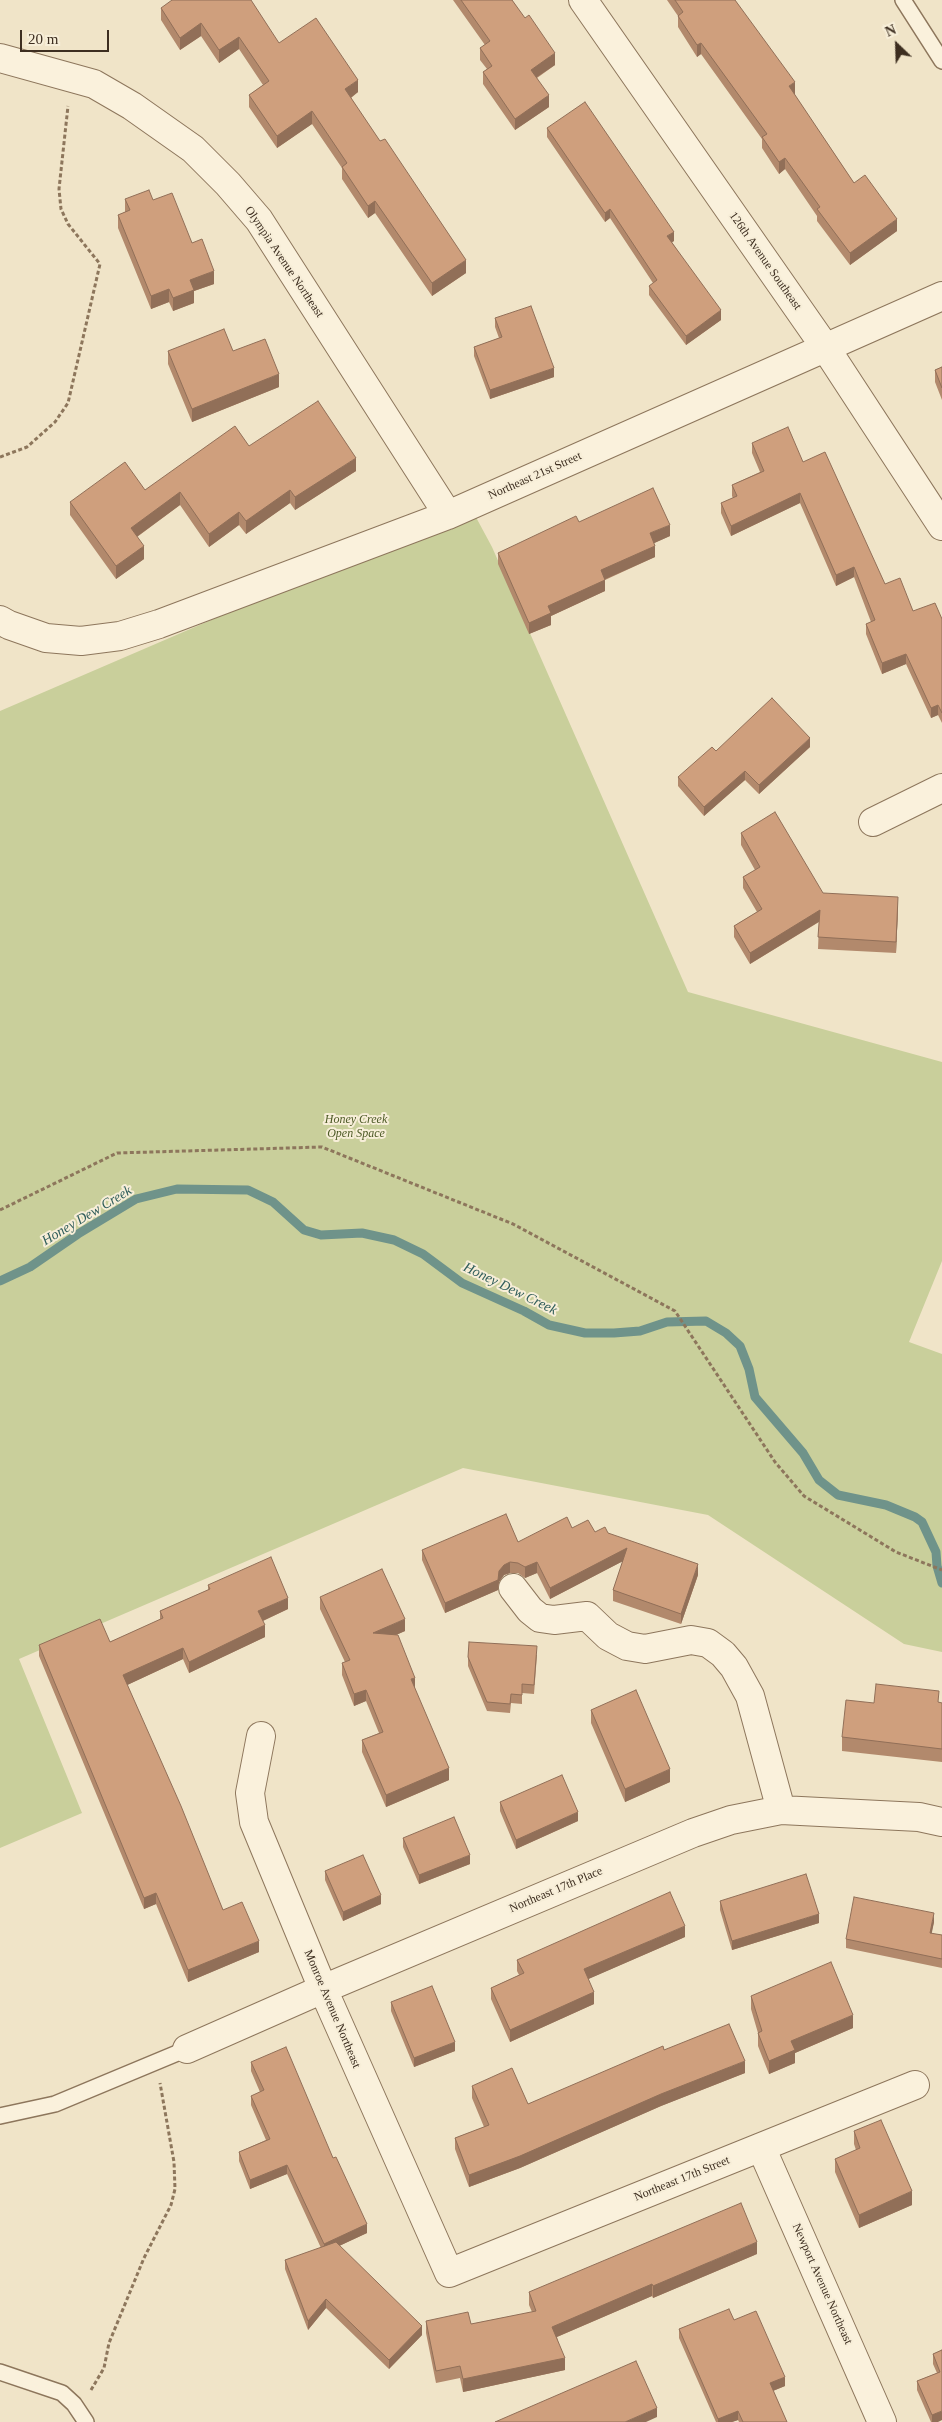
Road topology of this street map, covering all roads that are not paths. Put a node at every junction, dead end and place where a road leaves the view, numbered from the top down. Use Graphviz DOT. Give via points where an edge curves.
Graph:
graph roads {
  1 [pos="583,0"];
  2 [pos="903,0"];
  3 [pos="0,58"];
  4 [pos="942,61"];
  5 [pos="942,296"];
  6 [pos="825,348"];
  7 [pos="448,515"];
  8 [pos="942,526"];
  9 [pos="0,620"];
  10 [pos="942,788"];
  11 [pos="873,822"];
  12 [pos="513,1588"];
  13 [pos="261,1736"];
  14 [pos="781,1810"];
  15 [pos="942,1822"];
  16 [pos="323,1989"];
  17 [pos="187,2049"];
  18 [pos="915,2084"];
  19 [pos="0,2116"];
  20 [pos="761,2147"];
  21 [pos="449,2273"];
  22 [pos="0,2372"];
  23 [pos="82,2416"];
  24 [pos="882,2422"];
  1 -- 6 [label="street, 126th Avenue Southeast"];
  2 -- 4 [label="lane"];
  3 -- 7 [label="street, Olympia Avenue Northeast" via="94,84 193,149 228,184 258,220"];
  5 -- 6 [label="street, Northeast 21st Street"];
  6 -- 7 [label="street, Northeast 21st Street"];
  6 -- 8 [label="street, 126th Avenue Southeast"];
  7 -- 9 [label="street, Northeast 21st Street" via="195,611 120,636 81,641 46,638"];
  10 -- 11 [label="street"];
  12 -- 14 [label="street" via="540,1618 554,1620 587,1616 608,1636 627,1646 645,1649 691,1640 708,1644 723,1654 734,1666 750,1696"];
  13 -- 16 [label="street, Monroe Avenue Northeast" via="250,1793 254,1822"];
  14 -- 15 [label="street, Northeast 17th Place" via="919,1817"];
  14 -- 16 [label="street, Northeast 17th Place" via="693,1832"];
  16 -- 17 [label="street, Northeast 17th Place"];
  16 -- 21 [label="street, Monroe Avenue Northeast"];
  17 -- 19 [label="lane" via="55,2104"];
  18 -- 20 [label="street, Northeast 17th Street"];
  20 -- 21 [label="street, Northeast 17th Street"];
  20 -- 24 [label="street, Newport Avenue Northeast"];
  22 -- 23 [label="lane" via="62,2393"];
}
